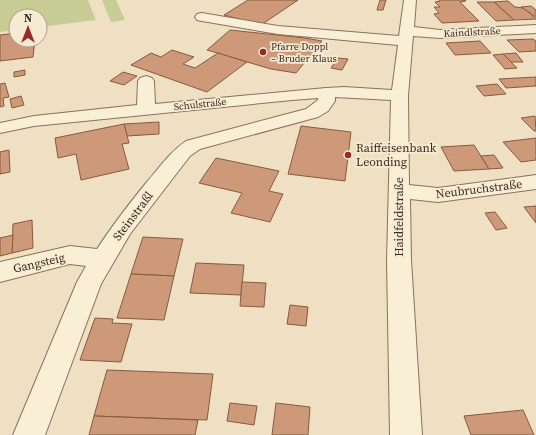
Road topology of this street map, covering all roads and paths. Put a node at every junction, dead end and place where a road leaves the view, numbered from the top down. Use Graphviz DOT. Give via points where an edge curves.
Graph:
graph roads {
  1 [pos="410,0"];
  2 [pos="202,17"];
  3 [pos="536,29"];
  4 [pos="407,36"];
  5 [pos="146,81"];
  6 [pos="326,93"];
  7 [pos="400,96"];
  8 [pos="146,109"];
  9 [pos="0,128"];
  10 [pos="536,182"];
  11 [pos="399,191"];
  12 [pos="102,259"];
  13 [pos="0,272"];
  14 [pos="28,435"];
  15 [pos="406,435"];
  1 -- 4 [label="street, Haidfeldstraße"];
  2 -- 4 [label="street, Kaindlstraße" via="236,26"];
  3 -- 4 [label="street, Kaindlstraße"];
  4 -- 7 [label="street, Haidfeldstraße"];
  5 -- 8 [label="street"];
  6 -- 7 [label="street, Schulstraße" via="363,92"];
  6 -- 8 [label="street, Schulstraße"];
  6 -- 12 [label="street, Steinstraßl" via="327,101 312,113 206,140 183,152 122,228"];
  7 -- 11 [label="street, Haidfeldstraße"];
  8 -- 9 [label="street, Schulstraße" via="34,121"];
  10 -- 11 [label="street, Neubruchstraße" via="438,195"];
  11 -- 15 [label="street, Haidfeldstraße" via="398,260"];
  12 -- 13 [label="street, Gangsteig" via="70,255"];
  12 -- 14 [label="street, Steinstraßl" via="71,324"];
}
